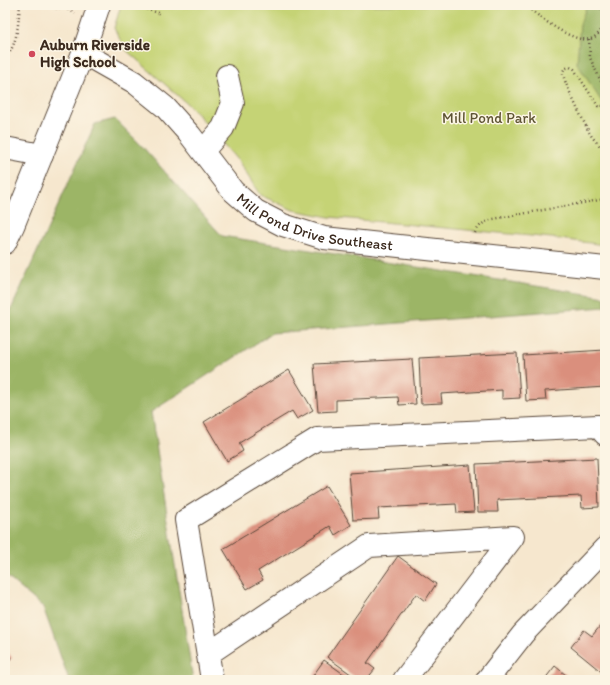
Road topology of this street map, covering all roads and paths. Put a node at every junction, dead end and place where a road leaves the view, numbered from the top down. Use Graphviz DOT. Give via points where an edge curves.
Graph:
graph roads {
  1 [pos="20,5"];
  2 [pos="131,5"];
  3 [pos="525,5"];
  4 [pos="600,5"];
  5 [pos="96,12"];
  6 [pos="159,13"];
  7 [pos="605,16"];
  8 [pos="605,20"];
  9 [pos="588,39"];
  10 [pos="83,53"];
  11 [pos="5,58"];
  12 [pos="227,76"];
  13 [pos="605,90"];
  14 [pos="605,103"];
  15 [pos="5,148"];
  16 [pos="203,152"];
  17 [pos="605,152"];
  18 [pos="42,155"];
  19 [pos="605,200"];
  20 [pos="5,243"];
  21 [pos="465,253"];
  22 [pos="605,268"];
  23 [pos="605,434"];
  24 [pos="605,548"];
  25 [pos="208,654"];
  26 [pos="212,680"];
  27 [pos="404,680"];
  28 [pos="487,680"];
  1 -- 5 [label="path"];
  1 -- 11 [label="path" via="16,37"];
  2 -- 6 [label="path"];
  3 -- 9 [label="path" via="547,23 571,36"];
  4 -- 7 [label="path"];
  5 -- 10 [label="street"];
  8 -- 9 [label="path" via="598,33"];
  9 -- 13 [label="path" via="590,58"];
  10 -- 16 [label="street, Mill Pond Drive Southeast" via="134,82 165,107"];
  10 -- 18 [label="street"];
  12 -- 16 [label="street" via="233,103 223,128"];
  14 -- 17 [label="path" via="598,106 574,69 570,67 563,70 568,89 590,133"];
  15 -- 18 [label="street"];
  16 -- 21 [label="street, Mill Pond Drive Southeast" via="233,191 256,211 283,225 324,238"];
  18 -- 20 [label="street"];
  19 -- 21 [label="path" via="505,216 485,222 479,226"];
  21 -- 22 [label="street, Mill Pond Drive Southeast"];
  23 -- 25 [label="street" via="598,426 317,440 186,520"];
  24 -- 28 [label="street" via="523,634"];
  25 -- 26 [label="street"];
  25 -- 27 [label="street" via="369,546 513,537"];
}
